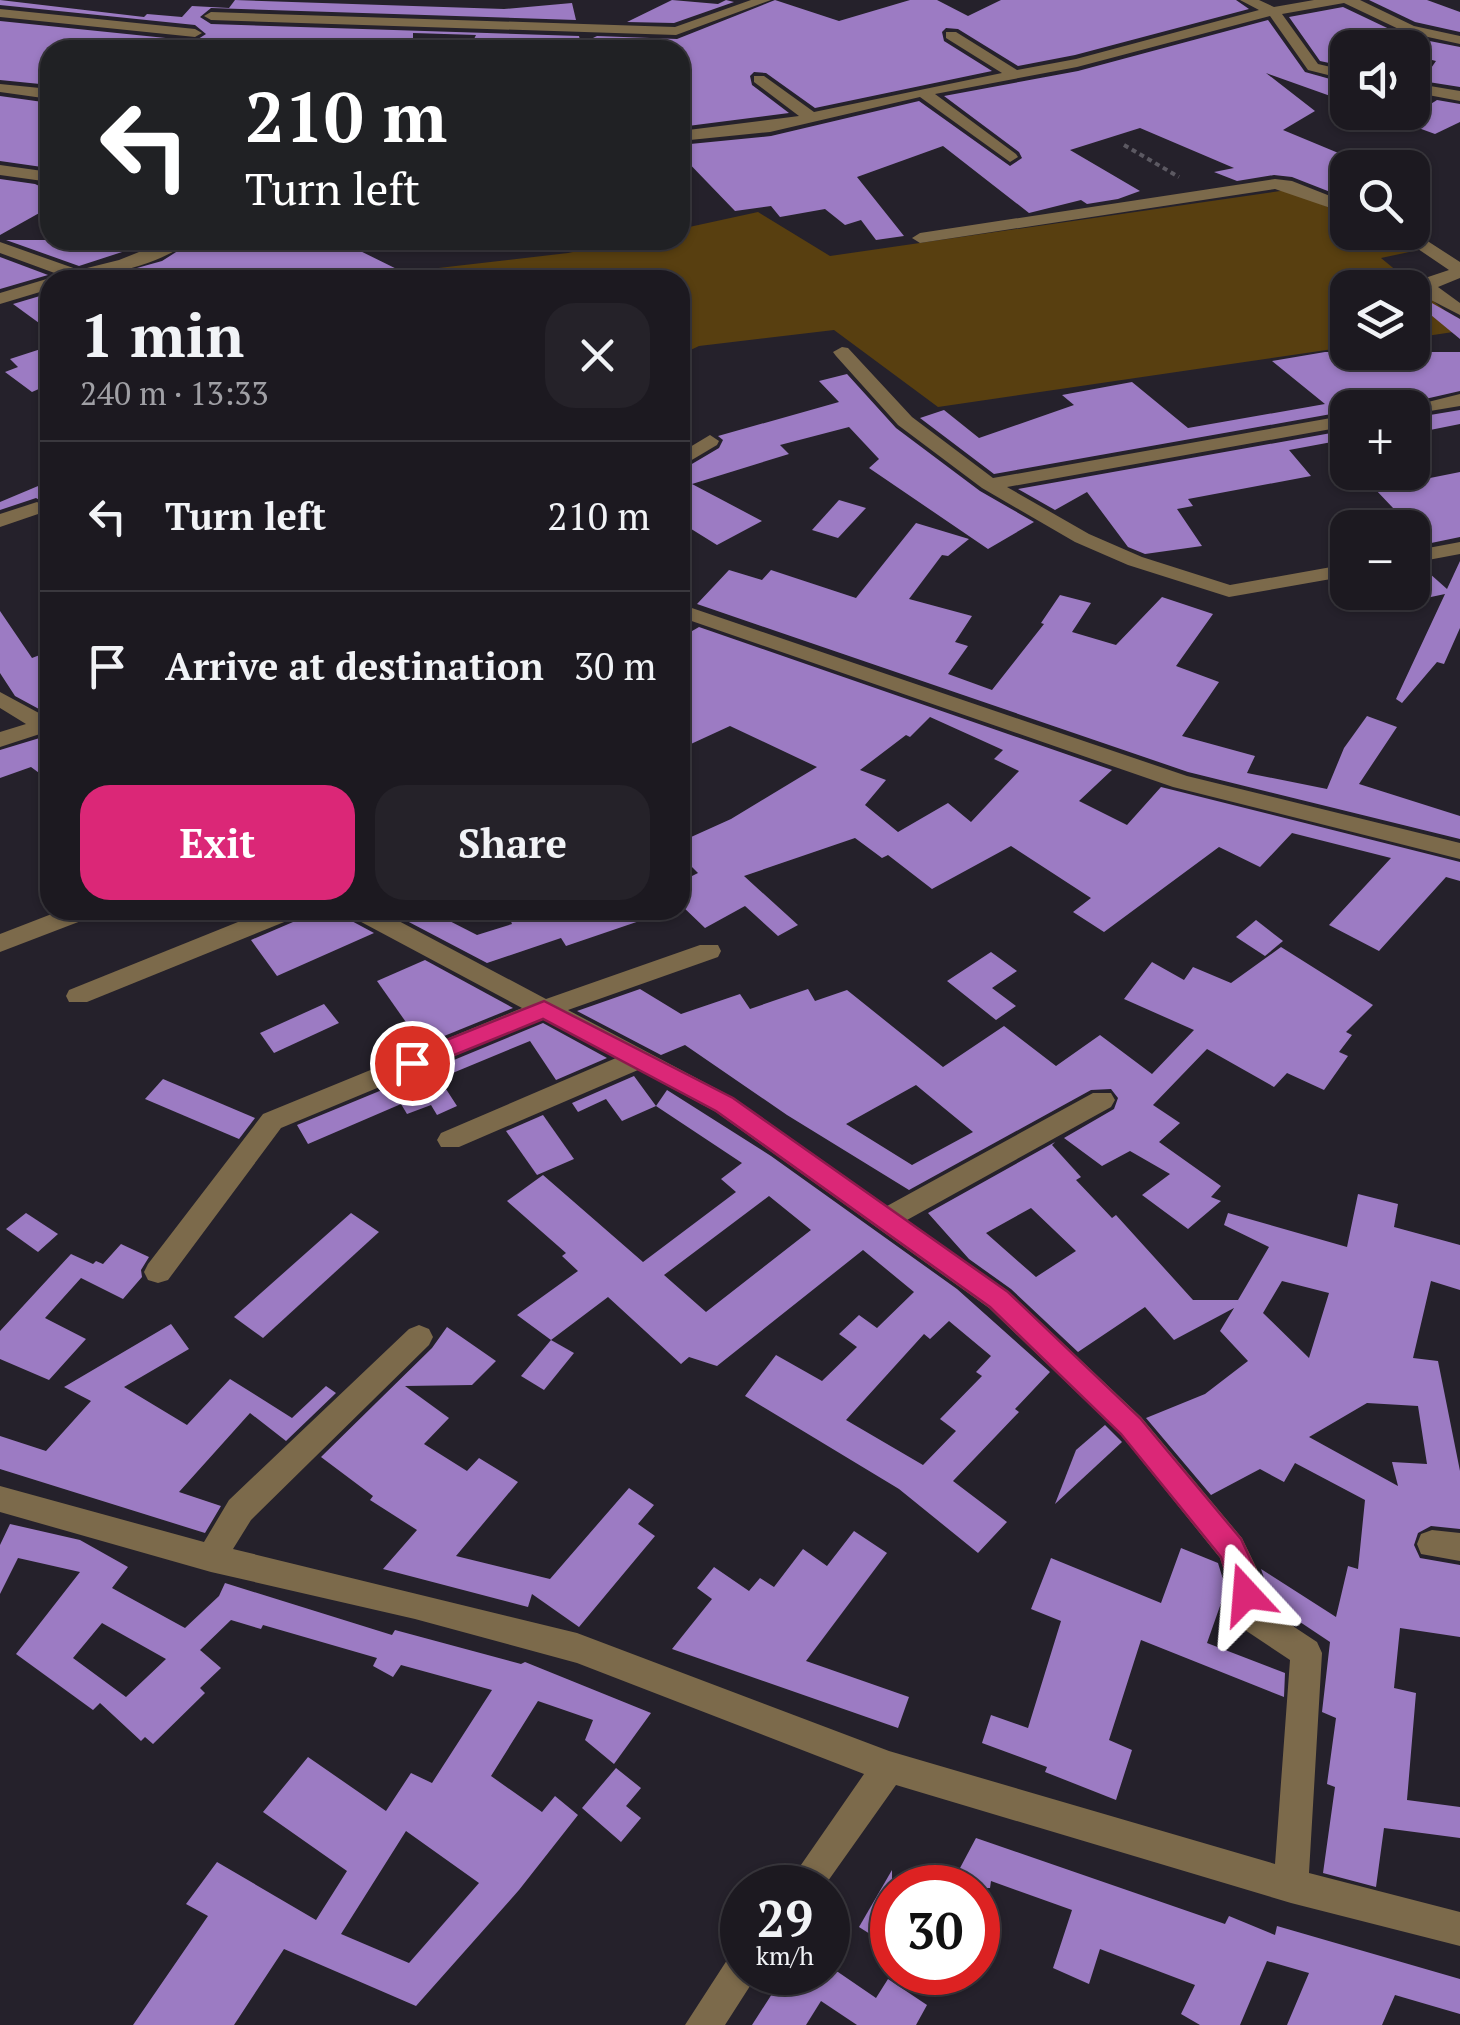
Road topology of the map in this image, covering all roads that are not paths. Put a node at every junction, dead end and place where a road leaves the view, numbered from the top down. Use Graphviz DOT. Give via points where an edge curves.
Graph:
graph roads {
  1 [pos="224,0"];
  2 [pos="764,0"];
  3 [pos="1247,0"];
  4 [pos="1339,0"];
  5 [pos="1349,0"];
  6 [pos="1273,11"];
  7 [pos="0,14"];
  8 [pos="211,16"];
  9 [pos="195,33"];
  10 [pos="951,34"];
  11 [pos="189,40"];
  12 [pos="1460,40"];
  13 [pos="1330,71"];
  14 [pos="1014,74"];
  15 [pos="759,79"];
  16 [pos="0,88"];
  17 [pos="1430,91"];
  18 [pos="923,92"];
  19 [pos="40,93"];
  20 [pos="1460,96"];
  21 [pos="812,118"];
  22 [pos="690,135"];
  23 [pos="1010,157"];
  24 [pos="0,170"];
  25 [pos="40,176"];
  26 [pos="1330,202"];
  27 [pos="920,238"];
  28 [pos="0,247"];
  29 [pos="1430,247"];
  30 [pos="159,250"];
  31 [pos="62,270"];
  32 [pos="102,270"];
  33 [pos="1460,271"];
  34 [pos="40,287"];
  35 [pos="0,300"];
  36 [pos="1460,310"];
  37 [pos="842,352"];
  38 [pos="1460,400"];
  39 [pos="1430,405"];
  40 [pos="1330,423"];
  41 [pos="710,441"];
  42 [pos="690,454"];
  43 [pos="989,484"];
  44 [pos="38,508"];
  45 [pos="0,521"];
  46 [pos="1460,548"];
  47 [pos="1430,554"];
  48 [pos="1330,573"];
  49 [pos="690,613"];
  50 [pos="0,699"];
  51 [pos="40,722"];
  52 [pos="40,728"];
  53 [pos="0,740"];
  54 [pos="1460,851"];
  55 [pos="60,920"];
  56 [pos="266,920"];
  57 [pos="377,920"];
  58 [pos="0,943"];
  59 [pos="710,952"];
  60 [pos="78,996"];
  61 [pos="544,1009"];
  62 [pos="639,1059"];
  63 [pos="1102,1100"];
  64 [pos="450,1140"];
  65 [pos="886,1219"];
  66 [pos="158,1272"];
  67 [pos="419,1337"];
  68 [pos="3,1508"];
  69 [pos="211,1558"];
  70 [pos="888,1767"];
  71 [pos="818,1865"];
  72 [pos="1291,1886"];
  73 [pos="1460,1930"];
  74 [pos="724,1995"];
  75 [pos="703,2025"];
  1 -- 8 [label="street"];
  2 -- 8 [label="street" via="676,31"];
  3 -- 6 [label="street"];
  4 -- 6 [label="street"];
  5 -- 12 [label="street" via="1410,29"];
  6 -- 13 [label="street" via="1313,67"];
  6 -- 14 [label="street"];
  7 -- 9 [label="street"];
  8 -- 9 [label="street"];
  9 -- 11 [label="street"];
  10 -- 14 [label="street"];
  14 -- 18 [label="street"];
  15 -- 21 [label="street"];
  16 -- 19 [label="street"];
  17 -- 20 [label="street"];
  18 -- 21 [label="street"];
  18 -- 23 [label="street"];
  21 -- 22 [label="street"];
  24 -- 25 [label="street"];
  26 -- 27 [label="street" via="1286,184"];
  28 -- 31 [label="street"];
  29 -- 33 [label="street"];
  30 -- 32 [label="street"];
  33 -- 36 [label="street" via="1429,287"];
  34 -- 35 [label="street"];
  37 -- 43 [label="street" via="905,420"];
  38 -- 39 [label="street"];
  40 -- 43 [label="street"];
  41 -- 42 [label="street"];
  43 -- 48 [label="street" via="1082,538 1229,591"];
  44 -- 45 [label="street"];
  46 -- 47 [label="street"];
  49 -- 54 [label="street" via="1181,782"];
  50 -- 51 [label="street"];
  52 -- 53 [label="street"];
  55 -- 58 [label="street"];
  56 -- 60 [label="street"];
  57 -- 61 [label="street"];
  59 -- 61 [label="street"];
  61 -- 62 [label="street"];
  61 -- 66 [label="street" via="272,1121"];
  62 -- 64 [label="street"];
  62 -- 65 [label="street" via="725,1105"];
  63 -- 65 [label="street"];
  65 -- 72 [label="street" via="999,1300 1131,1426 1231,1548 1253,1618 1306,1654"];
  67 -- 69 [label="street" via="240,1510"];
  68 -- 69 [label="street"];
  69 -- 70 [label="street" via="578,1648"];
  70 -- 71 [label="street"];
  70 -- 72 [label="street"];
  72 -- 73 [label="street"];
  74 -- 75 [label="street"];
}
